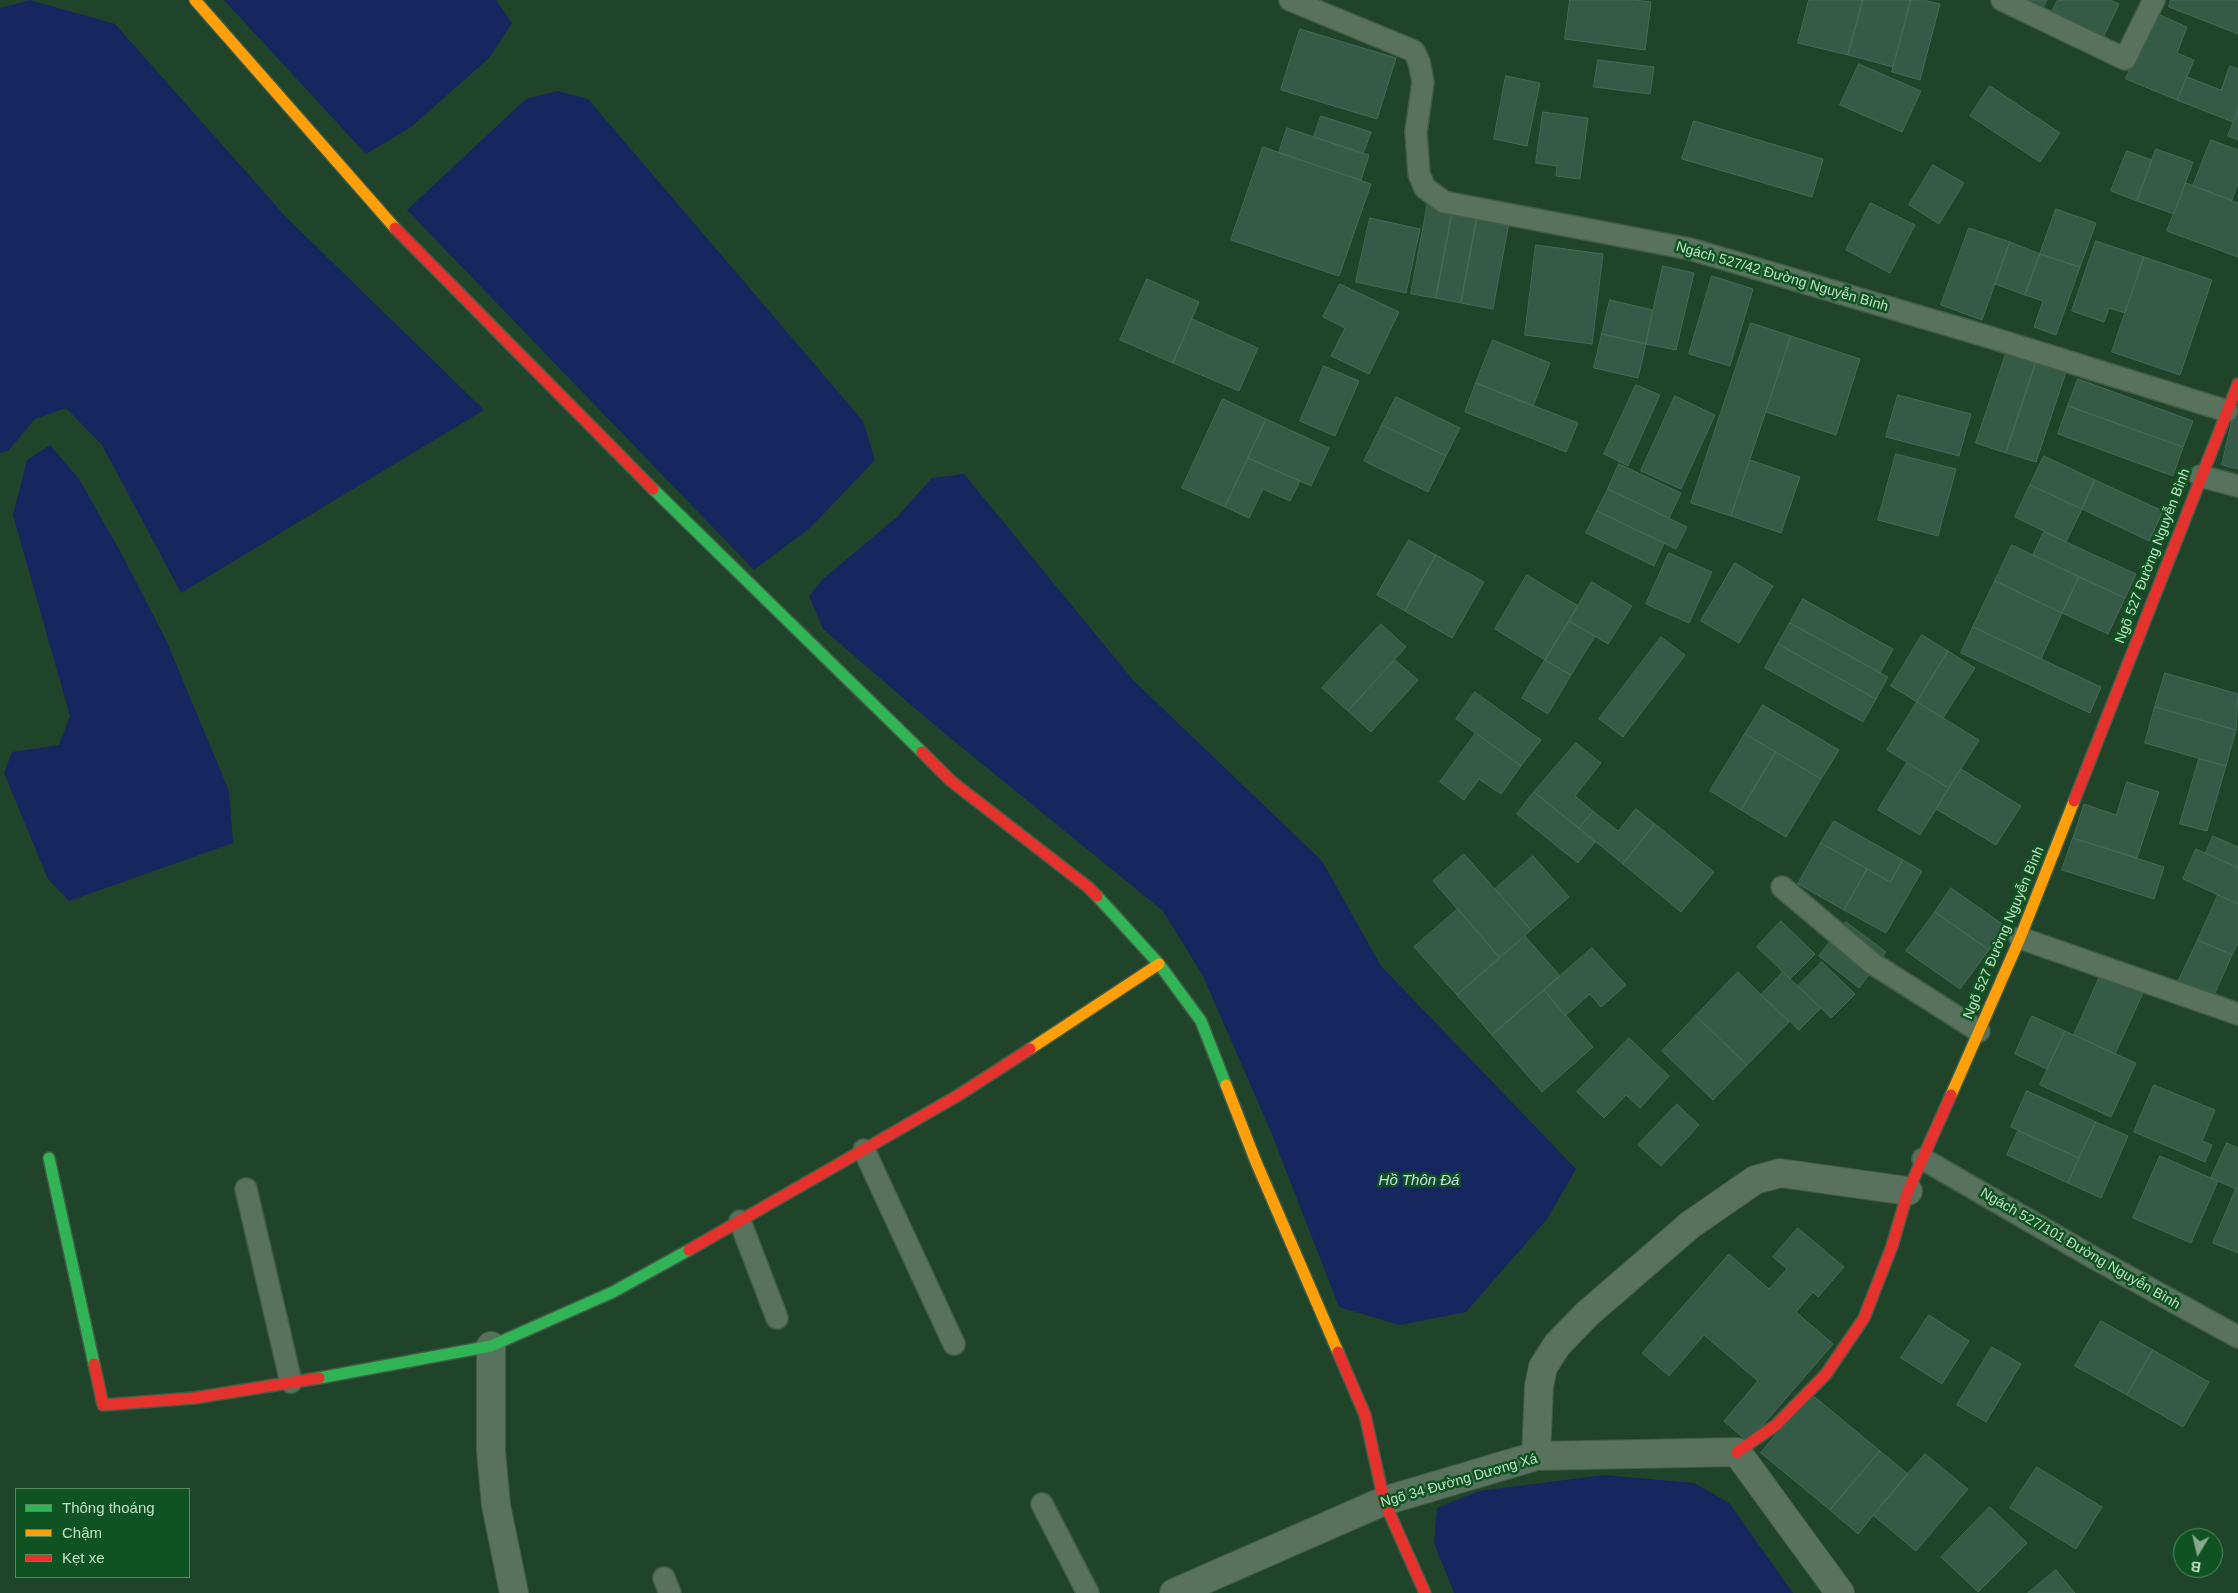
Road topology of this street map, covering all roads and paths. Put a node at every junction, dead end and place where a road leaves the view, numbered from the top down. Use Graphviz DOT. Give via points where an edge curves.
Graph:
graph roads {
  1 [pos="195,0"];
  2 [pos="1290,0"];
  3 [pos="2002,0"];
  4 [pos="2154,0"];
  5 [pos="2238,384"];
  6 [pos="2226,411"];
  7 [pos="2200,476"];
  8 [pos="2238,486"];
  9 [pos="1782,887"];
  10 [pos="2020,938"];
  11 [pos="1159,964"];
  12 [pos="2238,1014"];
  13 [pos="1979,1031"];
  14 [pos="864,1150"];
  15 [pos="49,1158"];
  16 [pos="1923,1159"];
  17 [pos="246,1189"];
  18 [pos="1908,1191"];
  19 [pos="740,1221"];
  20 [pos="777,1318"];
  21 [pos="2238,1338"];
  22 [pos="954,1344"];
  23 [pos="490,1346"];
  24 [pos="291,1382"];
  25 [pos="1737,1452"];
  26 [pos="1536,1456"];
  27 [pos="1384,1501"];
  28 [pos="1042,1504"];
  29 [pos="514,1593"];
  30 [pos="1088,1593"];
  31 [pos="1174,1593"];
  32 [pos="1425,1593"];
  33 [pos="1840,1593"];
  1 -- 11 [label="street" via="400,235 578,415 951,781 1088,887"];
  2 -- 6 [label="lane, Ngách 527/42 Đường Nguyễn Bình" via="1414,51 1423,82 1416,132 1419,174 1425,188 1444,202 1690,249"];
  3 -- 4 [label="lane" via="2125,59"];
  5 -- 6 [label="street, Ngõ 527 Đường Nguyễn Bình"];
  6 -- 7 [label="street, Ngõ 527 Đường Nguyễn Bình"];
  7 -- 8 [label="lane"];
  7 -- 10 [label="street, Ngõ 527 Đường Nguyễn Bình"];
  9 -- 13 [label="lane" via="1872,963"];
  10 -- 12 [label="lane"];
  10 -- 13 [label="street, Ngõ 527 Đường Nguyễn Bình"];
  11 -- 14 [label="street" via="957,1096"];
  11 -- 27 [label="street" via="1201,1021 1256,1162 1365,1415"];
  13 -- 16 [label="street, Ngõ 527 Đường Nguyễn Bình"];
  14 -- 19 [label="street"];
  14 -- 22 [label="lane"];
  15 -- 24 [label="street" via="103,1405 194,1398"];
  16 -- 18 [label="street, Ngõ 527 Đường Nguyễn Bình"];
  16 -- 21 [label="lane, Ngách 527/101 Đường Nguyễn Bình"];
  17 -- 24 [label="lane"];
  18 -- 25 [label="street, Ngõ 527 Đường Nguyễn Bình" via="1892,1246 1864,1318 1826,1374 1776,1425"];
  18 -- 26 [label="street" via="1780,1173 1755,1180 1690,1225 1587,1314 1557,1345 1543,1367 1539,1386"];
  19 -- 20 [label="lane"];
  19 -- 23 [label="street" via="613,1292"];
  23 -- 24 [label="street"];
  23 -- 29 [label="street" via="491,1452 496,1505"];
  25 -- 26 [label="street, Ngõ 34 Đường Dương Xá"];
  25 -- 33 [label="street"];
  26 -- 27 [label="street, Ngõ 34 Đường Dương Xá"];
  27 -- 31 [label="street, Ngõ 34 Đường Dương Xá"];
  27 -- 32 [label="street"];
  28 -- 30 [label="lane"];
}
